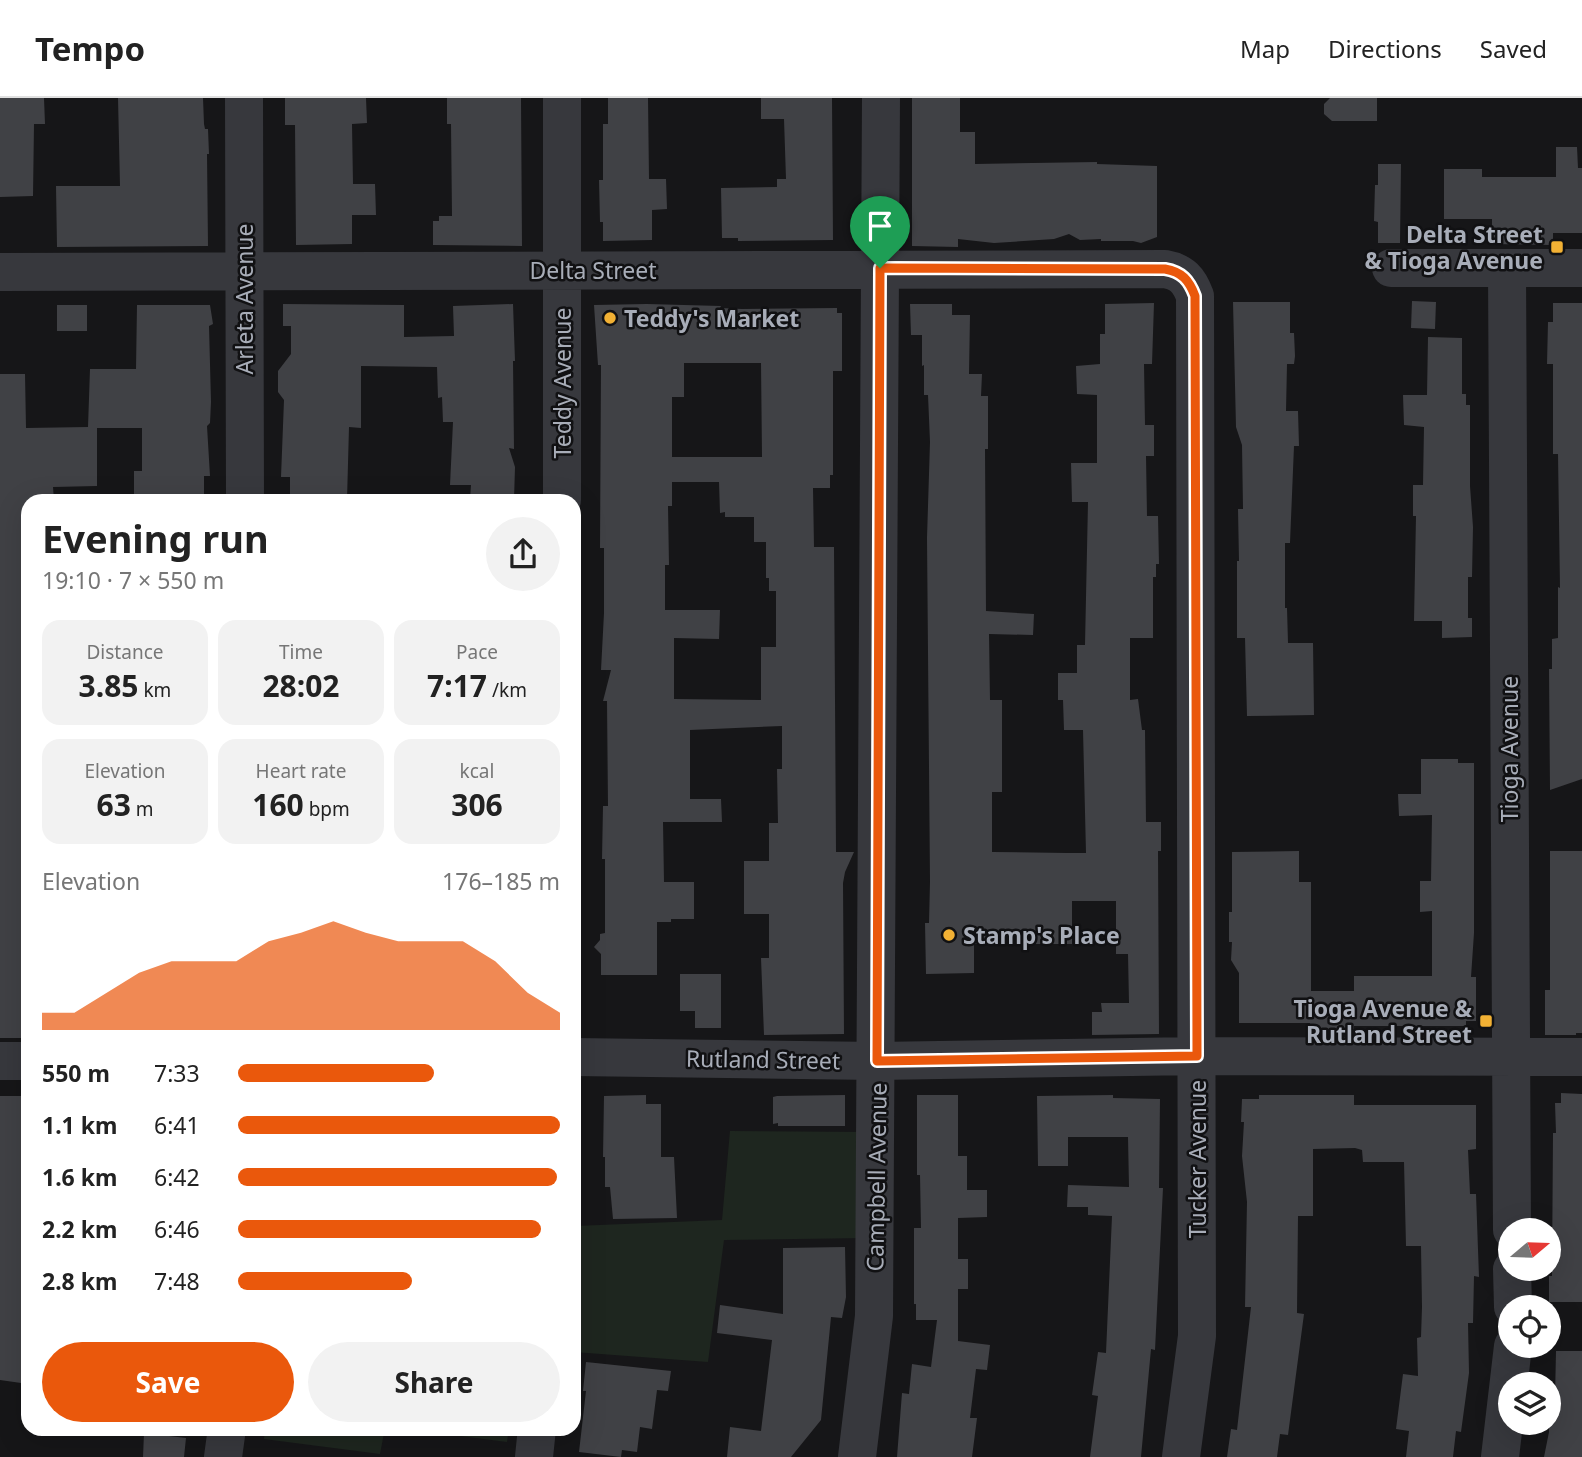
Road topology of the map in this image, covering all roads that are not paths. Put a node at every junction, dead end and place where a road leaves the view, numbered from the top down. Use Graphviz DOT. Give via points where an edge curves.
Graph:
graph roads {
  1 [pos="244,98"];
  2 [pos="562,98"];
  3 [pos="881,98"];
  4 [pos="880,268"];
  5 [pos="1391,268"];
  6 [pos="1582,268"];
  7 [pos="1507,269"];
  8 [pos="244,270"];
  9 [pos="561,271"];
  10 [pos="0,272"];
  11 [pos="1184,276"];
  12 [pos="244,494"];
  13 [pos="562,494"];
  14 [pos="1197,1056"];
  15 [pos="1510,1056"];
  16 [pos="581,1057"];
  17 [pos="1582,1057"];
  18 [pos="0,1061"];
  19 [pos="21,1061"];
  20 [pos="877,1061"];
  21 [pos="1512,1218"];
  22 [pos="1512,1358"];
  23 [pos="226,1436"];
  24 [pos="536,1436"];
  25 [pos="223,1457"];
  26 [pos="534,1457"];
  27 [pos="857,1457"];
  28 [pos="1181,1457"];
  29 [pos="1500,1457"];
  1 -- 8 [label="street, Arleta Avenue"];
  2 -- 9 [label="street, Teddy Avenue"];
  3 -- 4 [label="street, Campbell Avenue"];
  4 -- 9 [label="street, Delta Street"];
  4 -- 11 [label="street, Delta Street" via="1165,269"];
  4 -- 20 [label="street, Campbell Avenue"];
  5 -- 7 [label="street"];
  6 -- 7 [label="street"];
  7 -- 15 [label="street, Tioga Avenue"];
  8 -- 9 [label="street, Delta Street"];
  8 -- 10 [label="street, Delta Street"];
  8 -- 12 [label="street, Arleta Avenue"];
  9 -- 13 [label="street, Teddy Avenue"];
  11 -- 14 [label="street, Tucker Avenue" via="1195,296"];
  14 -- 15 [label="street, Rutland Street"];
  14 -- 20 [label="street, Rutland Street"];
  14 -- 28 [label="street, Tucker Avenue" via="1197,1336"];
  15 -- 17 [label="street, Rutland Street"];
  15 -- 21 [label="street, Tioga Avenue"];
  16 -- 20 [label="street, Rutland Street"];
  18 -- 19 [label="street"];
  20 -- 27 [label="street, Campbell Avenue" via="874,1316"];
  22 -- 29 [label="street"];
  23 -- 25 [label="street"];
  24 -- 26 [label="street"];
}
